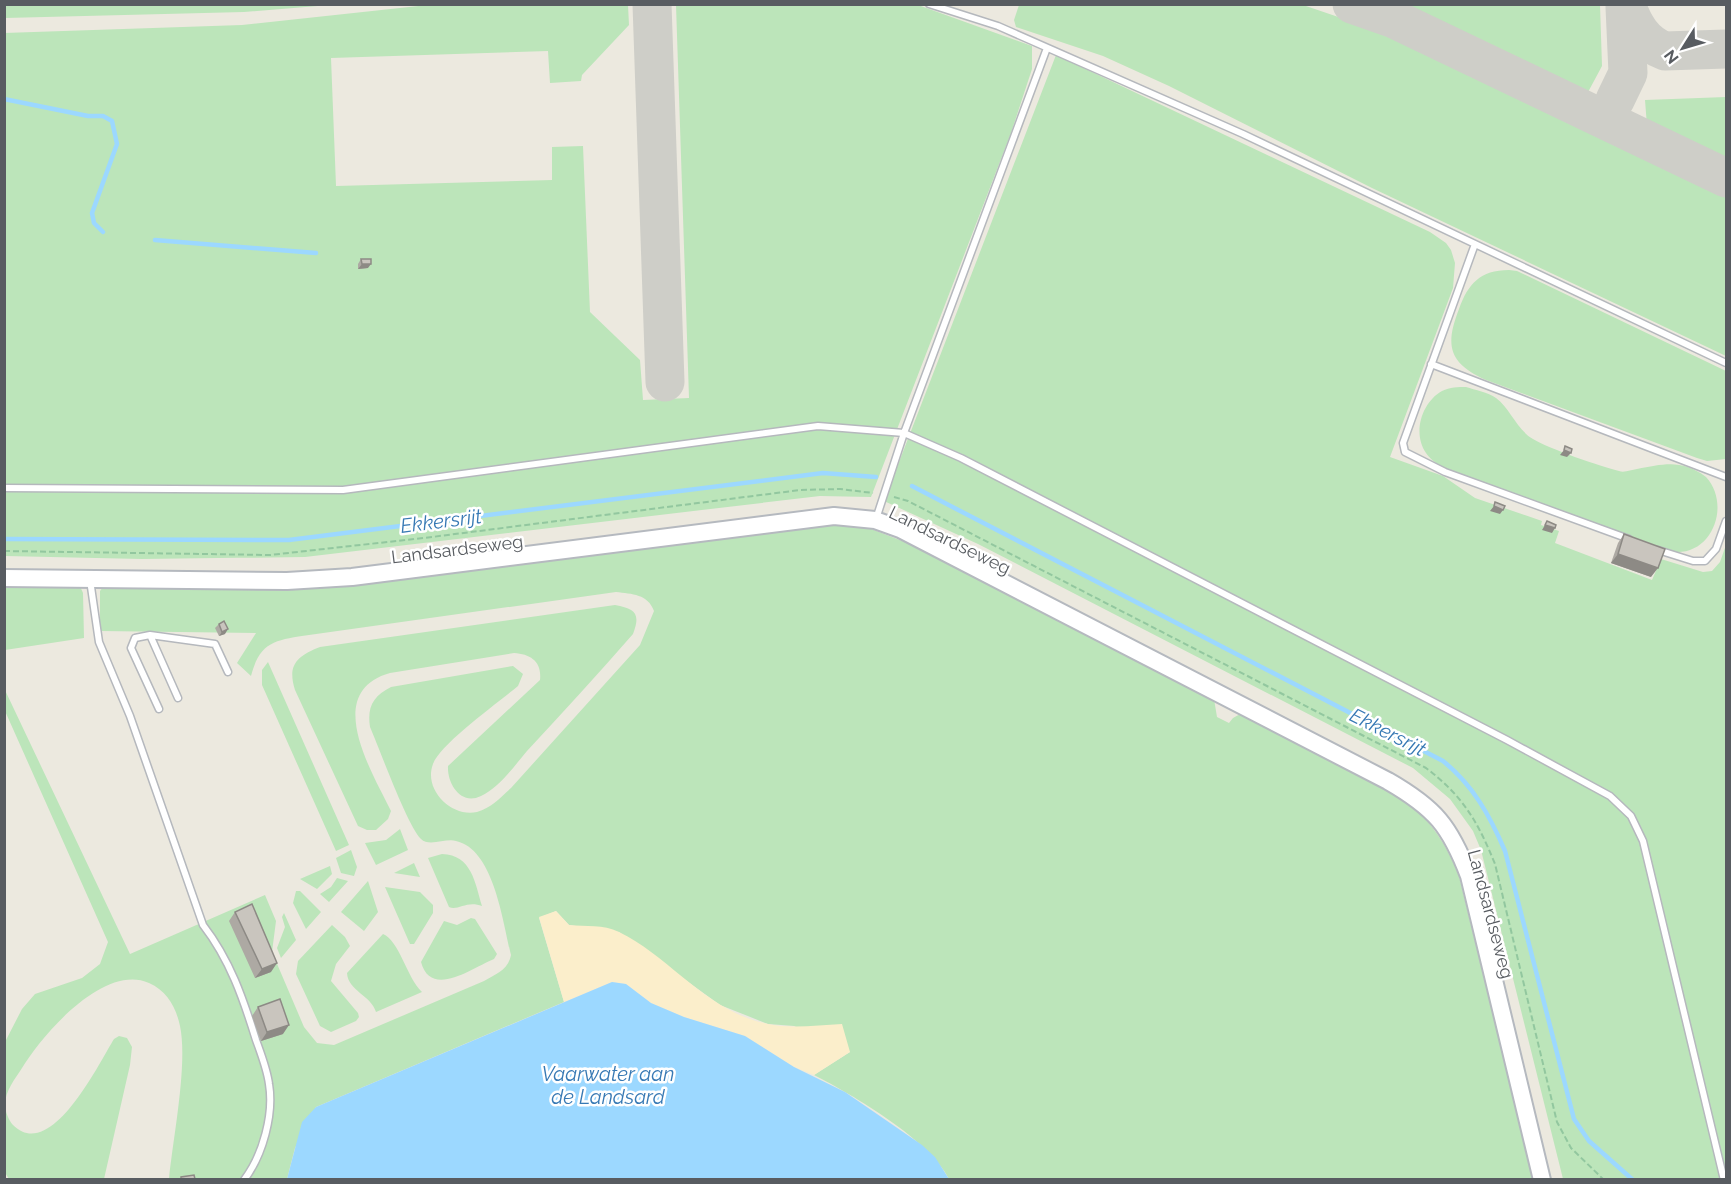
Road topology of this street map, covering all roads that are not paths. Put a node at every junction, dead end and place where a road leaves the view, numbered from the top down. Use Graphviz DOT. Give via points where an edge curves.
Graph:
graph roads {
  1 [pos="929,4"];
  2 [pos="1047,48"];
  3 [pos="1475,244"];
  4 [pos="1726,363"];
  5 [pos="1431,364"];
  6 [pos="904,433"];
  7 [pos="1726,477"];
  8 [pos="4,488"];
  9 [pos="875,520"];
  10 [pos="1726,521"];
  11 [pos="1631,540"];
  12 [pos="1653,548"];
  13 [pos="4,578"];
  14 [pos="90,580"];
  15 [pos="150,635"];
  16 [pos="228,672"];
  17 [pos="178,698"];
  18 [pos="159,710"];
  19 [pos="244,1179"];
  20 [pos="1542,1179"];
  21 [pos="1724,1179"];
  1 -- 2 [label="lane" via="998,26"];
  2 -- 3 [label="lane" via="1243,134"];
  2 -- 6 [label="lane"];
  3 -- 4 [label="lane"];
  3 -- 5 [label="lane"];
  5 -- 7 [label="lane"];
  5 -- 11 [label="lane" via="1403,443 1405,452 1445,472"];
  6 -- 8 [label="lane" via="818,426 343,490"];
  6 -- 9 [label="lane"];
  6 -- 21 [label="lane" via="961,458 1610,796 1631,816 1642,841"];
  9 -- 14 [label="street, Landsardseweg" via="834,516 773,522 352,577 287,581"];
  9 -- 20 [label="street, Landsardseweg" via="936,547 1388,781 1428,808 1456,842 1469,876"];
  10 -- 12 [label="lane" via="1716,549 1706,561 1693,561"];
  13 -- 14 [label="street, Landsardseweg"];
  14 -- 19 [label="lane" via="99,642 130,716 202,925 222,949 237,982 267,1078 268,1125"];
  15 -- 16 [label="lane" via="215,644"];
  15 -- 17 [label="lane"];
  15 -- 18 [label="lane" via="135,638 131,648"];
}
